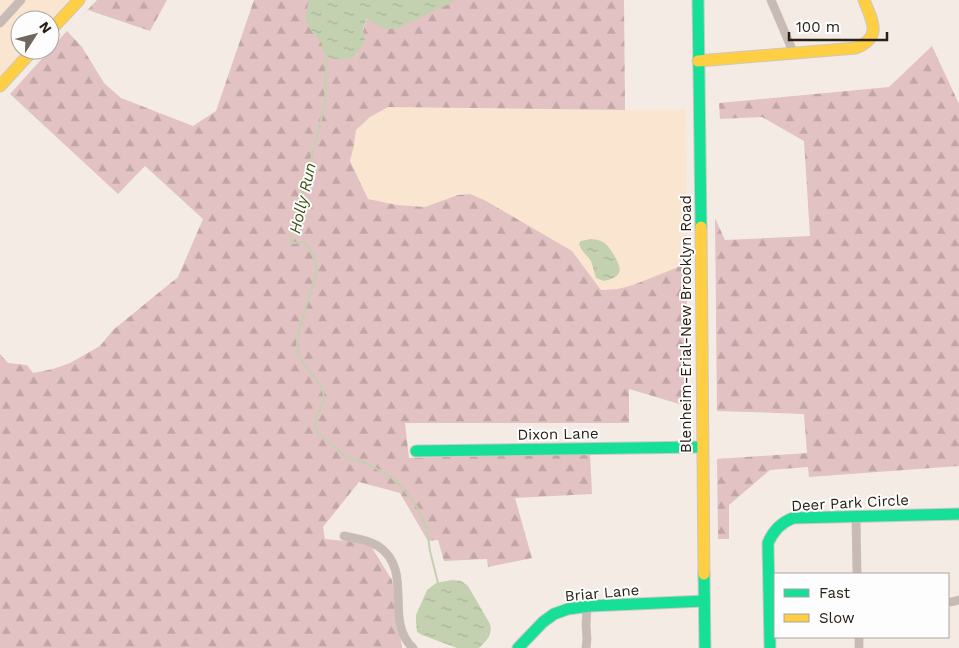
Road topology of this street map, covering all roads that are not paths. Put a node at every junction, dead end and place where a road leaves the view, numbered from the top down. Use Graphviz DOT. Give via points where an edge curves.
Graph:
graph roads {
  1 [pos="21,0"];
  2 [pos="79,0"];
  3 [pos="698,0"];
  4 [pos="771,0"];
  5 [pos="864,0"];
  6 [pos="60,20"];
  7 [pos="0,23"];
  8 [pos="794,54"];
  9 [pos="24,60"];
  10 [pos="698,61"];
  11 [pos="0,86"];
  12 [pos="702,447"];
  13 [pos="416,451"];
  14 [pos="959,514"];
  15 [pos="856,516"];
  16 [pos="344,536"];
  17 [pos="857,573"];
  18 [pos="704,601"];
  19 [pos="587,607"];
  20 [pos="413,648"];
  21 [pos="518,648"];
  22 [pos="586,648"];
  23 [pos="705,648"];
  24 [pos="770,648"];
  1 -- 7 [label="street"];
  2 -- 6 [label="street"];
  3 -- 10 [label="street, Blenheim-Erial-New Brooklyn Road"];
  4 -- 8 [label="street"];
  5 -- 8 [label="street" via="874,31 871,40 862,47"];
  8 -- 10 [label="street"];
  9 -- 11 [label="street"];
  10 -- 12 [label="street, Blenheim-Erial-New Brooklyn Road"];
  12 -- 13 [label="street, Dixon Lane"];
  12 -- 18 [label="street, Blenheim-Erial-New Brooklyn Road"];
  14 -- 15 [label="street, Deer Park Circle"];
  15 -- 17 [label="street"];
  15 -- 24 [label="street, Deer Park Circle" via="792,518 780,524 771,536 768,543"];
  16 -- 20 [label="street" via="379,546 392,562 398,582 399,624 402,635"];
  18 -- 19 [label="street, Briar Lane"];
  18 -- 23 [label="street, Blenheim-Erial-New Brooklyn Road"];
  19 -- 21 [label="street, Briar Lane" via="561,611 548,618"];
  19 -- 22 [label="street"];
}
